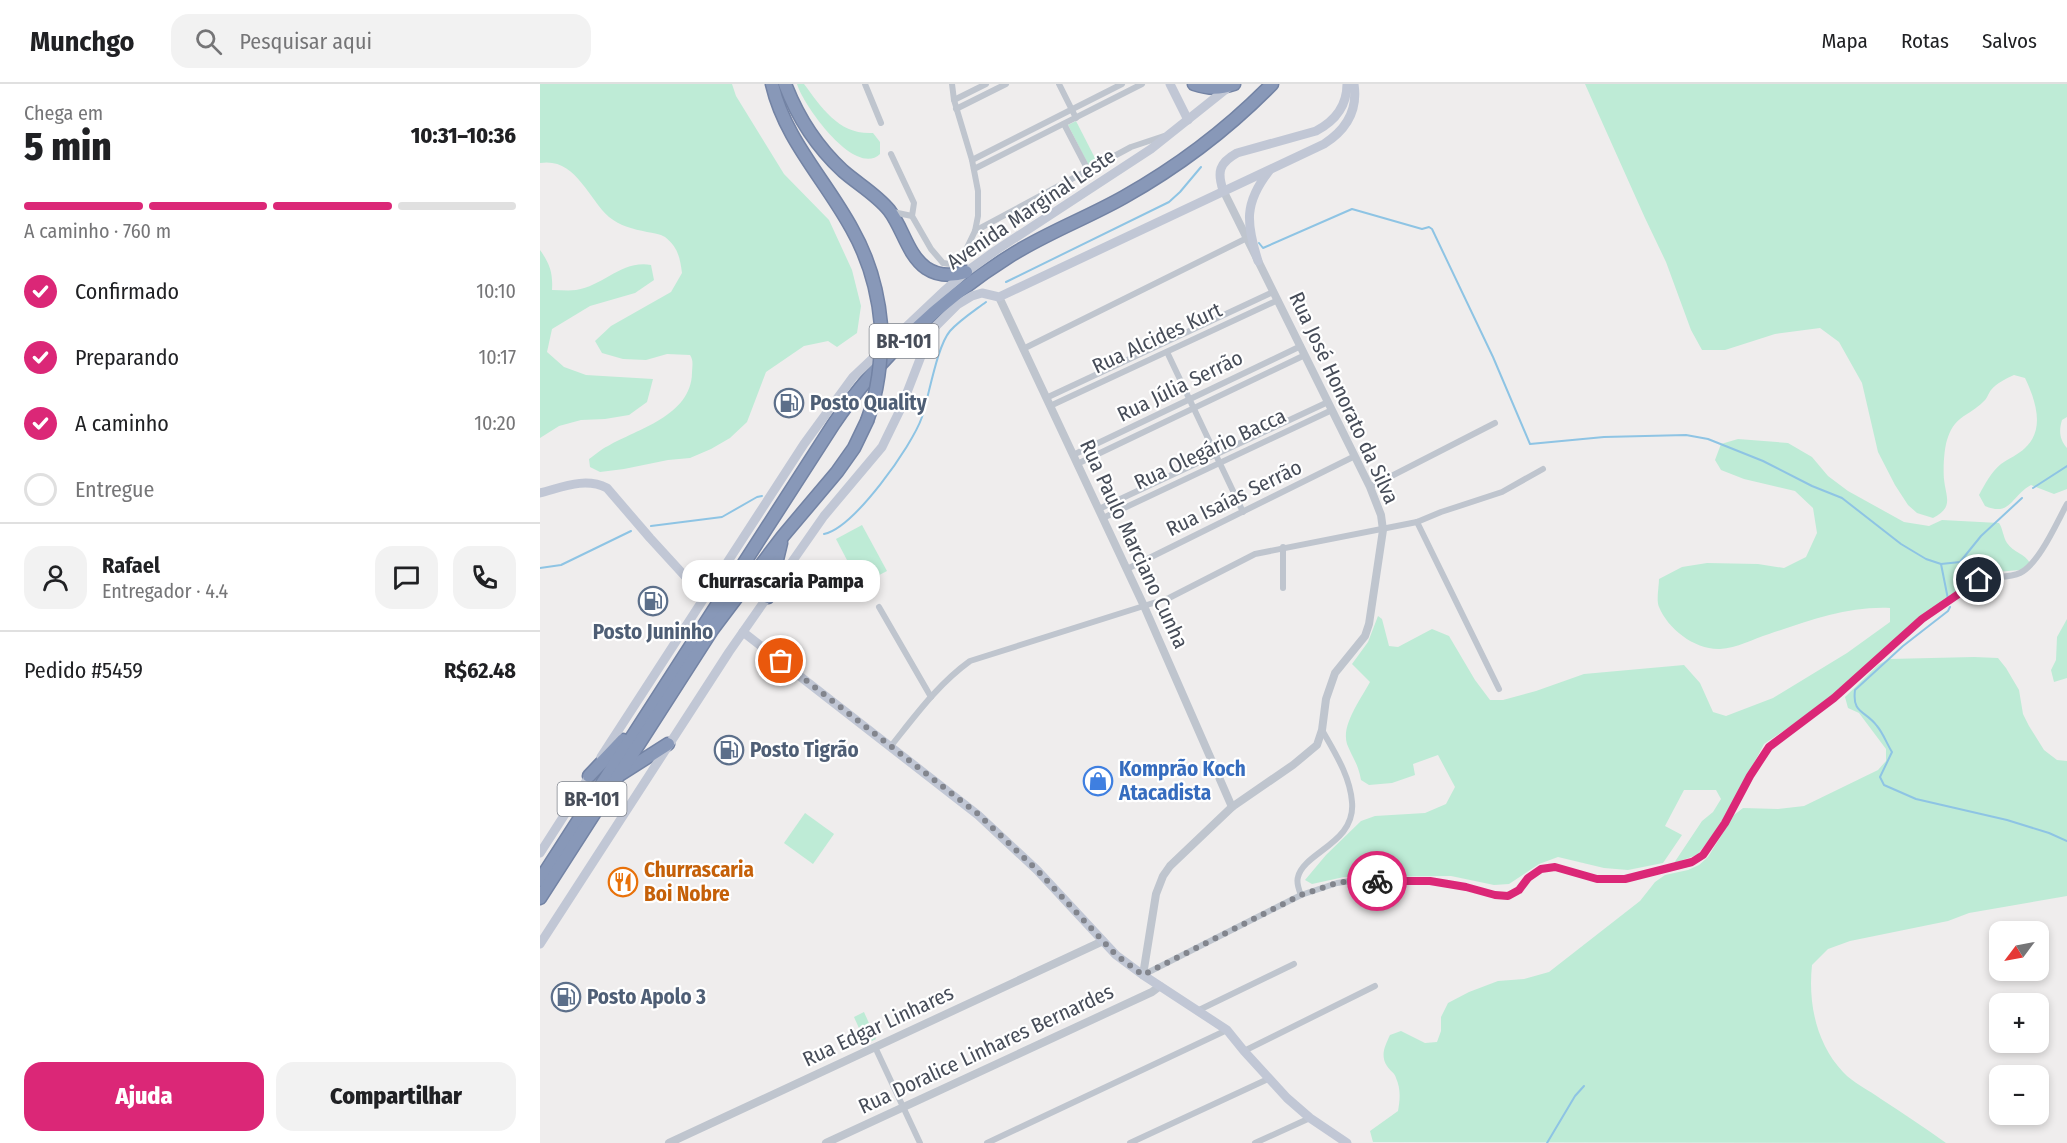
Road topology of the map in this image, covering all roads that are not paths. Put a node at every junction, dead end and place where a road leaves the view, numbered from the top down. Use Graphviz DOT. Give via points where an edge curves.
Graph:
graph roads {
  1 [pos="772,84"];
  2 [pos="785,84"];
  3 [pos="865,84"];
  4 [pos="951,84"];
  5 [pos="986,84"];
  6 [pos="1006,84"];
  7 [pos="1059,84"];
  8 [pos="1122,84"];
  9 [pos="1142,84"];
  10 [pos="1170,84"];
  11 [pos="1194,84"];
  12 [pos="1233,84"];
  13 [pos="1272,84"];
  14 [pos="1347,84"];
  15 [pos="1354,84"];
  16 [pos="954,100"];
  17 [pos="956,109"];
  18 [pos="1072,110"];
  19 [pos="1076,117"];
  20 [pos="1188,120"];
  21 [pos="882,123"];
  22 [pos="1064,124"];
  23 [pos="1172,134"];
  24 [pos="891,154"];
  25 [pos="972,160"];
  26 [pos="1271,168"];
  27 [pos="974,169"];
  28 [pos="1088,170"];
  29 [pos="1223,190"];
  30 [pos="890,211"];
  31 [pos="912,216"];
  32 [pos="975,231"];
  33 [pos="1249,236"];
  34 [pos="1258,261"];
  35 [pos="966,272"];
  36 [pos="1273,291"];
  37 [pos="999,297"];
  38 [pos="1278,300"];
  39 [pos="1158,346"];
  40 [pos="1301,346"];
  41 [pos="1023,349"];
  42 [pos="1164,353"];
  43 [pos="1305,356"];
  44 [pos="1241,375"];
  45 [pos="1245,384"];
  46 [pos="1190,400"];
  47 [pos="1048,402"];
  48 [pos="1330,406"];
  49 [pos="1194,408"];
  50 [pos="1495,423"];
  51 [pos="1216,454"];
  52 [pos="1355,456"];
  53 [pos="1075,460"];
  54 [pos="1220,463"];
  55 [pos="1543,469"];
  56 [pos="1370,487"];
  57 [pos="540,493"];
  58 [pos="2067,504"];
  59 [pos="1243,512"];
  60 [pos="1101,514"];
  61 [pos="1418,522"];
  62 [pos="1383,530"];
  63 [pos="783,536"];
  64 [pos="1282,547"];
  65 [pos="1126,569"];
  66 [pos="1283,588"];
  67 [pos="704,597"];
  68 [pos="768,597"];
  69 [pos="1144,606"];
  70 [pos="879,607"];
  71 [pos="743,632"];
  72 [pos="1498,689"];
  73 [pos="931,697"];
  74 [pos="644,718"];
  75 [pos="1322,730"];
  76 [pos="668,744"];
  77 [pos="891,746"];
  78 [pos="590,776"];
  79 [pos="618,776"];
  80 [pos="1232,807"];
  81 [pos="540,853"];
  82 [pos="540,880"];
  83 [pos="1301,895"];
  84 [pos="540,898"];
  85 [pos="1103,941"];
  86 [pos="540,944"];
  87 [pos="1294,964"];
  88 [pos="1143,975"];
  89 [pos="1160,986"];
  90 [pos="1375,986"];
  91 [pos="1199,1010"];
  92 [pos="1227,1030"];
  93 [pos="875,1047"];
  94 [pos="1244,1051"];
  95 [pos="1268,1078"];
  96 [pos="903,1107"];
  97 [pos="1310,1118"];
  98 [pos="669,1143"];
  99 [pos="826,1143"];
  100 [pos="920,1143"];
  101 [pos="987,1143"];
  102 [pos="1130,1143"];
  103 [pos="1255,1143"];
  104 [pos="1347,1143"];
  1 -- 63 [label="highway, BR-101, bridge" via="790,133 860,243 876,290 881,325 881,368 867,421 842,466"];
  2 -- 30 [label="highway" via="806,129 826,154"];
  3 -- 21 [label="street"];
  4 -- 16 [label="street"];
  5 -- 16 [label="street"];
  6 -- 17 [label="street"];
  7 -- 18 [label="street"];
  8 -- 18 [label="street"];
  9 -- 19 [label="street"];
  10 -- 20 [label="main road"];
  11 -- 12 [label="highway" via="1218,89"];
  12 -- 20 [label="main road, Avenida Marginal Leste"];
  13 -- 74 [label="highway, BR-101" via="1242,114 1161,176 1002,261 936,312 871,373 837,418"];
  14 -- 29 [label="main road" via="1340,111 1324,127 1229,157 1220,169"];
  15 -- 26 [label="main road" via="1354,108 1340,131 1324,144"];
  16 -- 17 [label="street"];
  17 -- 25 [label="street"];
  18 -- 19 [label="street"];
  18 -- 25 [label="street"];
  19 -- 22 [label="street"];
  20 -- 23 [label="main road, Avenida Marginal Leste"];
  22 -- 27 [label="street"];
  22 -- 28 [label="street"];
  23 -- 28 [label="street" via="1131,147"];
  23 -- 35 [label="main road, Avenida Marginal Leste"];
  24 -- 31 [label="street" via="914,202"];
  25 -- 27 [label="street"];
  26 -- 29 [label="main road"];
  26 -- 33 [label="main road" via="1251,201"];
  27 -- 32 [label="street" via="979,204"];
  28 -- 32 [label="street"];
  29 -- 33 [label="street"];
  29 -- 37 [label="main road"];
  30 -- 31 [label="street"];
  30 -- 35 [label="highway" via="915,258 925,267 944,274"];
  31 -- 32 [label="street" via="943,263 950,264 963,256"];
  33 -- 34 [label="main road"];
  33 -- 41 [label="street"];
  34 -- 36 [label="street, Rua José Honorato da Silva"];
  35 -- 67 [label="main road, Avenida Marginal Leste" via="840,391"];
  36 -- 38 [label="street, Rua José Honorato da Silva"];
  36 -- 39 [label="street, Rua Alcides Kurt"];
  37 -- 41 [label="street, Rua Paulo Marciano Cunha"];
  37 -- 68 [label="main road" via="982,293 972,296 935,327 882,447 824,516"];
  38 -- 40 [label="street, Rua José Honorato da Silva"];
  38 -- 42 [label="street, Rua Alcides Kurt"];
  39 -- 42 [label="street"];
  39 -- 47 [label="street, Rua Alcides Kurt"];
  40 -- 43 [label="street, Rua José Honorato da Silva"];
  40 -- 44 [label="street, Rua Júlia Serrão"];
  41 -- 47 [label="street, Rua Paulo Marciano Cunha"];
  42 -- 46 [label="street"];
  42 -- 47 [label="street, Rua Alcides Kurt"];
  43 -- 45 [label="street, Rua Júlia Serrão"];
  43 -- 48 [label="street, Rua José Honorato da Silva"];
  44 -- 45 [label="street"];
  44 -- 46 [label="street, Rua Júlia Serrão"];
  45 -- 49 [label="street, Rua Júlia Serrão"];
  46 -- 49 [label="street"];
  46 -- 53 [label="street, Rua Júlia Serrão"];
  47 -- 53 [label="street, Rua Paulo Marciano Cunha"];
  48 -- 51 [label="street, Rua Olegário Bacca"];
  48 -- 52 [label="street, Rua José Honorato da Silva"];
  48 -- 54 [label="street, Rua Olegário Bacca"];
  49 -- 51 [label="street"];
  49 -- 53 [label="street, Rua Júlia Serrão"];
  50 -- 56 [label="street"];
  51 -- 54 [label="street"];
  51 -- 60 [label="street, Rua Olegário Bacca"];
  52 -- 56 [label="street, Rua José Honorato da Silva"];
  52 -- 59 [label="street, Rua Isaías Serrão"];
  53 -- 60 [label="street, Rua Paulo Marciano Cunha"];
  54 -- 59 [label="street"];
  54 -- 60 [label="street, Rua Olegário Bacca"];
  55 -- 61 [label="street" via="1502,492"];
  56 -- 62 [label="street, Rua José Honorato da Silva"];
  57 -- 67 [label="main road" via="580,482 607,488"];
  58 -- 83 [label="street" via="2027,569 2019,574 1979,580 1922,619 1834,698 1769,747 1725,823 1703,855 1692,862 1625,879 1597,879 1555,867 1541,869 1508,896 1430,881 1351,881"];
  59 -- 65 [label="street, Rua Isaías Serrão"];
  60 -- 65 [label="street, Rua Paulo Marciano Cunha"];
  61 -- 62 [label="street"];
  61 -- 72 [label="street"];
  62 -- 64 [label="street"];
  62 -- 75 [label="street, Rua José Honorato da Silva" via="1369,624 1365,636 1335,673 1324,707"];
  63 -- 68 [label="highway"];
  63 -- 79 [label="highway, BR-101" via="712,630"];
  64 -- 66 [label="street"];
  64 -- 69 [label="street" via="1246,558 1191,588"];
  65 -- 69 [label="street, Rua Paulo Marciano Cunha"];
  67 -- 78 [label="main road, Avenida Marginal Leste"];
  68 -- 71 [label="main road"];
  69 -- 73 [label="street" via="970,661"];
  69 -- 80 [label="street, Rua Paulo Marciano Cunha"];
  70 -- 73 [label="street"];
  71 -- 76 [label="main road"];
  71 -- 77 [label="main road"];
  73 -- 77 [label="street"];
  74 -- 78 [label="highway"];
  74 -- 82 [label="highway, BR-101"];
  75 -- 80 [label="street, Rua José Honorato da Silva" via="1320,740 1310,752"];
  75 -- 83 [label="street" via="1348,778 1353,804 1348,824 1333,844 1302,867 1297,880"];
  76 -- 79 [label="highway"];
  76 -- 86 [label="main road"];
  77 -- 85 [label="main road" via="978,814"];
  78 -- 81 [label="main road, Avenida Marginal Leste"];
  79 -- 84 [label="highway, BR-101"];
  80 -- 88 [label="street, Rua José Honorato da Silva" via="1162,876"];
  83 -- 88 [label="street"];
  85 -- 88 [label="main road"];
  85 -- 93 [label="street, Rua Edgar Linhares"];
  87 -- 91 [label="street"];
  88 -- 89 [label="main road"];
  89 -- 91 [label="main road"];
  89 -- 96 [label="street, Rua Doralice Linhares Bernardes"];
  90 -- 94 [label="street"];
  91 -- 92 [label="main road"];
  92 -- 94 [label="main road"];
  92 -- 101 [label="street"];
  93 -- 96 [label="street"];
  93 -- 98 [label="street, Rua Edgar Linhares"];
  94 -- 95 [label="main road"];
  95 -- 97 [label="main road"];
  95 -- 102 [label="street"];
  96 -- 99 [label="street, Rua Doralice Linhares Bernardes"];
  96 -- 100 [label="street"];
  97 -- 103 [label="street"];
  97 -- 104 [label="main road"];
}
